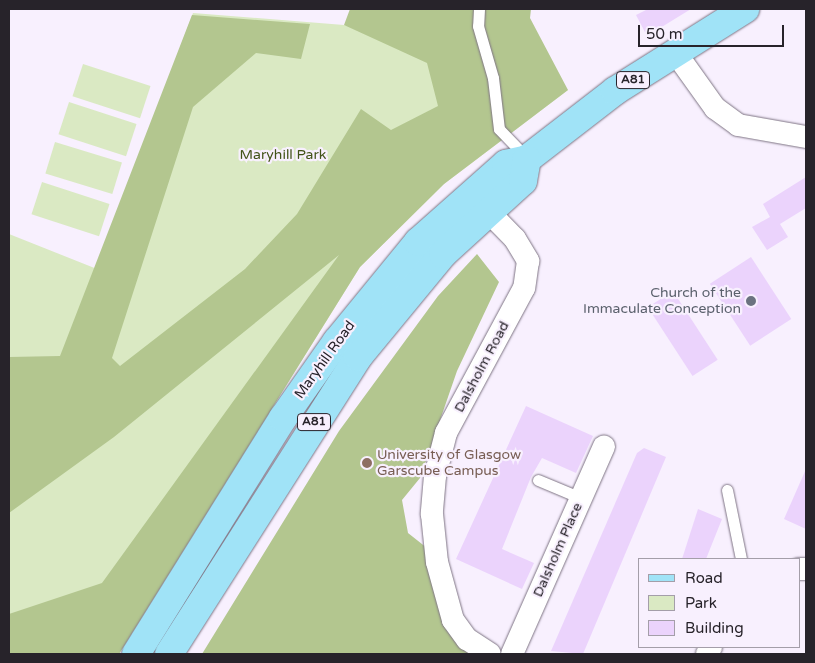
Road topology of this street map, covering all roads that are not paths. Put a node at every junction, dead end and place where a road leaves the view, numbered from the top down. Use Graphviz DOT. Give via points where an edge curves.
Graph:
graph roads {
  1 [pos="479,9"];
  2 [pos="744,9"];
  3 [pos="675,52"];
  4 [pos="806,137"];
  5 [pos="527,159"];
  6 [pos="479,202"];
  7 [pos="604,446"];
  8 [pos="538,480"];
  9 [pos="727,490"];
  10 [pos="581,498"];
  11 [pos="741,558"];
  12 [pos="136,654"];
  13 [pos="169,654"];
  14 [pos="490,654"];
  15 [pos="512,654"];
  1 -- 5 [label="lane" via="478,26 493,78 499,130"];
  2 -- 3 [label="main road, A81"];
  3 -- 4 [label="street" via="715,108 738,125"];
  3 -- 5 [label="main road, A81"];
  5 -- 6 [label="main road, Maryhill Road / A81" via="523,180"];
  6 -- 12 [label="main road, Maryhill Road / A81" via="418,242 337,340 283,418"];
  6 -- 13 [label="main road, Maryhill Road / A81" via="358,358"];
  6 -- 14 [label="street, Dalsholm Road" via="515,239 528,261 524,288 446,433 434,495 437,562 460,632"];
  7 -- 10 [label="street, Dalsholm Place"];
  8 -- 10 [label="lane"];
  9 -- 11 [label="lane"];
  10 -- 15 [label="street, Dalsholm Place"];
}
